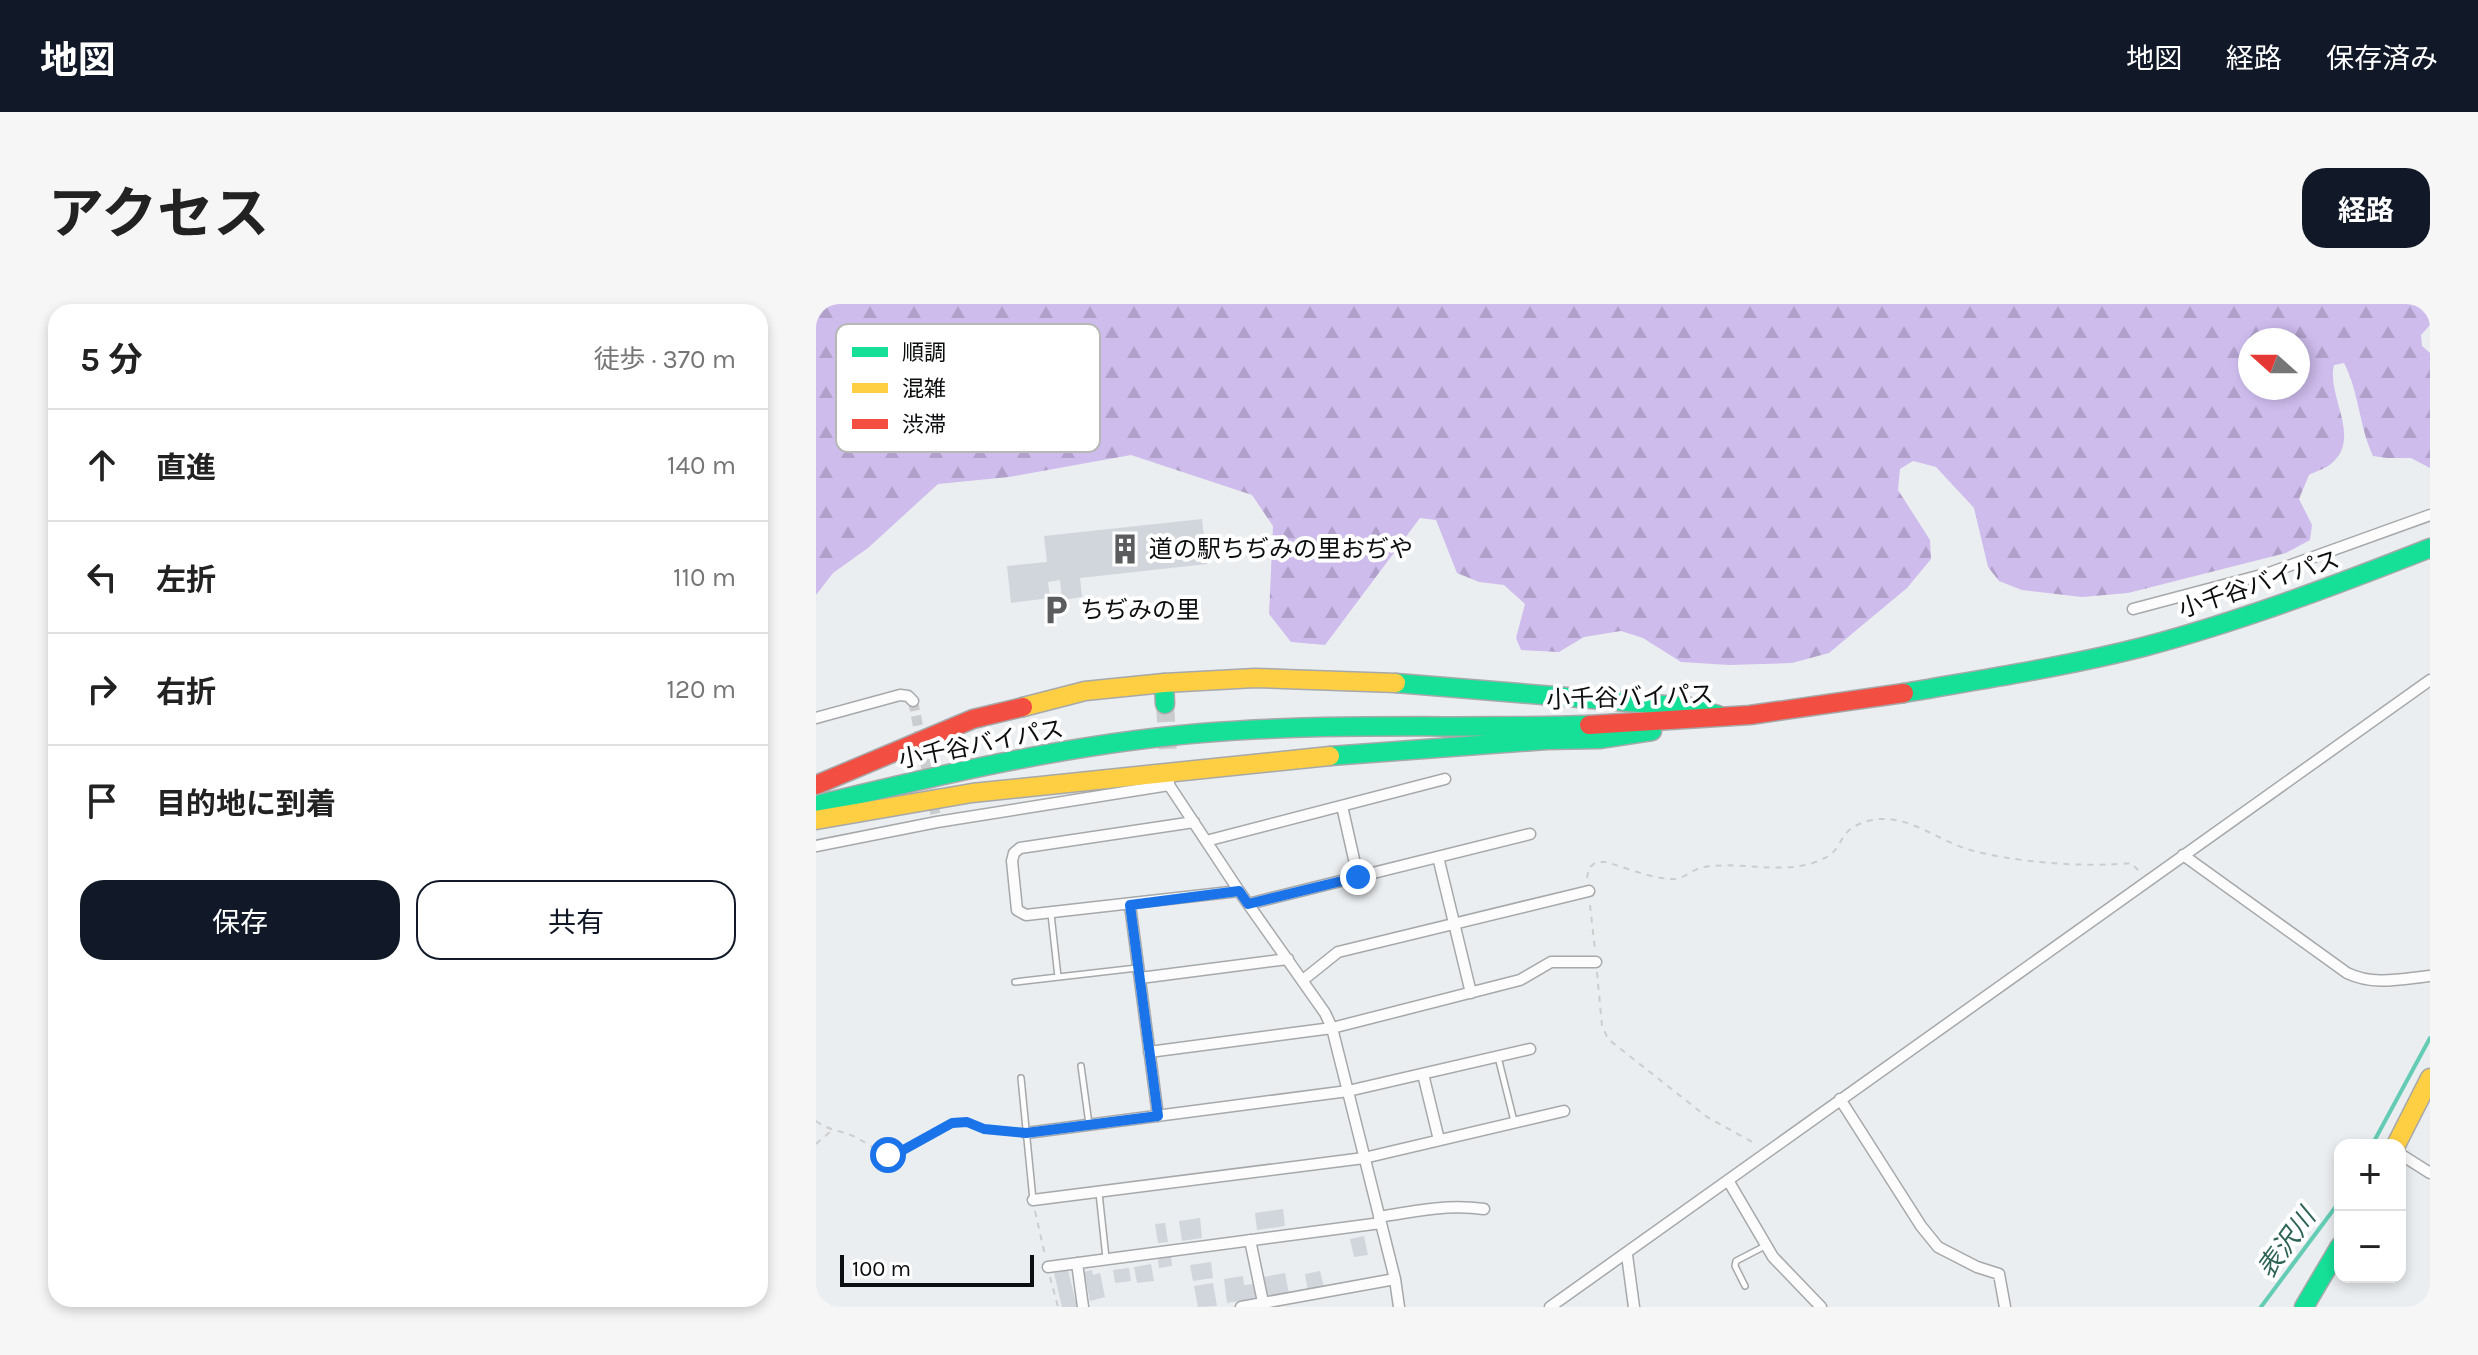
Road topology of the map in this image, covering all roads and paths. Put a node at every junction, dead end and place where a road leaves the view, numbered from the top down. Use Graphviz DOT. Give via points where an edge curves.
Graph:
graph roads {
  1 [pos="2430,515"];
  2 [pos="2430,548"];
  3 [pos="2133,609"];
  4 [pos="2430,680"];
  5 [pos="1164,683"];
  6 [pos="913,701"];
  7 [pos="1165,704"];
  8 [pos="816,718"];
  9 [pos="1728,718"];
  10 [pos="1698,721"];
  11 [pos="1168,754"];
  12 [pos="1169,779"];
  13 [pos="1445,779"];
  14 [pos="816,785"];
  15 [pos="816,805"];
  16 [pos="1342,806"];
  17 [pos="816,820"];
  18 [pos="1194,822"];
  19 [pos="1530,834"];
  20 [pos="1206,841"];
  21 [pos="816,846"];
  22 [pos="2183,855"];
  23 [pos="1438,857"];
  24 [pos="1358,877"];
  25 [pos="2145,882"];
  26 [pos="1239,891"];
  27 [pos="1589,891"];
  28 [pos="1248,904"];
  29 [pos="1130,905"];
  30 [pos="1051,913"];
  31 [pos="1454,924"];
  32 [pos="1288,959"];
  33 [pos="1596,962"];
  34 [pos="1139,973"];
  35 [pos="2430,976"];
  36 [pos="1058,977"];
  37 [pos="1303,980"];
  38 [pos="1015,982"];
  39 [pos="1471,993"];
  40 [pos="1332,1028"];
  41 [pos="1530,1049"];
  42 [pos="1149,1052"];
  43 [pos="1498,1056"];
  44 [pos="1081,1066"];
  45 [pos="1423,1074"];
  46 [pos="1021,1078"];
  47 [pos="2430,1078"];
  48 [pos="1348,1091"];
  49 [pos="1840,1099"];
  50 [pos="1564,1111"];
  51 [pos="1158,1116"];
  52 [pos="816,1121"];
  53 [pos="1514,1123"];
  54 [pos="1089,1125"];
  55 [pos="830,1131"];
  56 [pos="1026,1133"];
  57 [pos="2399,1139"];
  58 [pos="1439,1140"];
  59 [pos="816,1144"];
  60 [pos="1771,1152"];
  61 [pos="1364,1158"];
  62 [pos="2406,1158"];
  63 [pos="2430,1173"];
  64 [pos="1729,1182"];
  65 [pos="1099,1192"];
  66 [pos="1033,1200"];
  67 [pos="1484,1209"];
  68 [pos="1380,1220"];
  69 [pos="1250,1240"];
  70 [pos="1765,1246"];
  71 [pos="1627,1255"];
  72 [pos="2334,1256"];
  73 [pos="1106,1259"];
  74 [pos="1077,1263"];
  75 [pos="1048,1267"];
  76 [pos="1395,1279"];
  77 [pos="1745,1286"];
  78 [pos="1264,1305"];
  79 [pos="1058,1307"];
  80 [pos="1083,1307"];
  81 [pos="1241,1307"];
  82 [pos="1399,1307"];
  83 [pos="1550,1307"];
  84 [pos="1634,1307"];
  85 [pos="1821,1307"];
  86 [pos="2005,1307"];
  87 [pos="2304,1307"];
  1 -- 3 [label="street" via="2269,573"];
  2 -- 9 [label="highway, 小千谷バイパス" via="2145,646 2036,671"];
  4 -- 22 [label="street"];
  5 -- 7 [label="highway"];
  5 -- 9 [label="highway" via="1255,678 1429,684 1690,707"];
  5 -- 14 [label="highway" via="1085,691 973,719"];
  6 -- 8 [label="street" via="900,695"];
  9 -- 10 [label="highway, 小千谷バイパス"];
  10 -- 12 [label="highway" via="1599,739 1428,748"];
  10 -- 15 [label="highway, 小千谷バイパス" via="1204,733 1029,756"];
  11 -- 12 [label="highway"];
  12 -- 17 [label="highway" via="972,793"];
  12 -- 18 [label="street"];
  12 -- 21 [label="street"];
  13 -- 16 [label="street"];
  16 -- 20 [label="street"];
  16 -- 24 [label="street"];
  18 -- 20 [label="street"];
  18 -- 30 [label="street" via="1020,848 1012,861 1017,910 1026,915"];
  19 -- 23 [label="street"];
  20 -- 26 [label="street"];
  22 -- 25 [label="street"];
  22 -- 35 [label="street" via="2347,973 2379,981"];
  23 -- 24 [label="street"];
  23 -- 31 [label="street"];
  24 -- 28 [label="street"];
  25 -- 27 [label="path" via="2131,863 1985,854 1901,820 1878,819 1847,832 1832,854 1773,870 1708,866 1668,879 1596,862 1586,875"];
  25 -- 49 [label="street"];
  26 -- 28 [label="street"];
  26 -- 29 [label="street"];
  27 -- 31 [label="street"];
  27 -- 33 [label="path"];
  28 -- 32 [label="street"];
  29 -- 30 [label="street"];
  29 -- 34 [label="street"];
  30 -- 36 [label="lane"];
  31 -- 37 [label="street" via="1338,952"];
  31 -- 39 [label="street"];
  32 -- 34 [label="street"];
  32 -- 37 [label="street"];
  33 -- 39 [label="street" via="1551,962 1520,980"];
  33 -- 60 [label="path" via="1608,1039 1707,1117"];
  34 -- 36 [label="lane"];
  34 -- 42 [label="street"];
  36 -- 38 [label="lane"];
  37 -- 40 [label="street"];
  39 -- 40 [label="street"];
  40 -- 42 [label="street"];
  40 -- 48 [label="street"];
  41 -- 43 [label="street"];
  42 -- 51 [label="street"];
  43 -- 45 [label="street"];
  43 -- 53 [label="lane"];
  44 -- 54 [label="lane"];
  45 -- 48 [label="street"];
  45 -- 58 [label="street"];
  46 -- 56 [label="lane"];
  47 -- 57 [label="highway"];
  48 -- 51 [label="street"];
  48 -- 61 [label="street"];
  49 -- 60 [label="street"];
  49 -- 86 [label="street" via="1938,1247 1999,1274"];
  50 -- 53 [label="street"];
  51 -- 54 [label="street"];
  52 -- 55 [label="path"];
  53 -- 58 [label="street"];
  54 -- 56 [label="street"];
  55 -- 56 [label="path" via="888,1155 952,1123"];
  55 -- 59 [label="path"];
  56 -- 66 [label="lane"];
  58 -- 61 [label="street"];
  60 -- 64 [label="street"];
  61 -- 65 [label="street"];
  61 -- 68 [label="street"];
  62 -- 63 [label="street"];
  64 -- 70 [label="street"];
  64 -- 71 [label="street"];
  65 -- 66 [label="street"];
  65 -- 73 [label="lane"];
  66 -- 75 [label="path"];
  67 -- 68 [label="street" via="1433,1207"];
  68 -- 69 [label="street"];
  68 -- 76 [label="street"];
  69 -- 73 [label="street"];
  69 -- 78 [label="street"];
  70 -- 77 [label="lane" via="1736,1261"];
  70 -- 85 [label="street"];
  71 -- 83 [label="street"];
  71 -- 84 [label="street"];
  72 -- 87 [label="highway"];
  73 -- 74 [label="street"];
  74 -- 75 [label="street"];
  74 -- 80 [label="street"];
  75 -- 79 [label="path"];
  76 -- 78 [label="street"];
  76 -- 82 [label="street"];
  78 -- 81 [label="street"];
}
